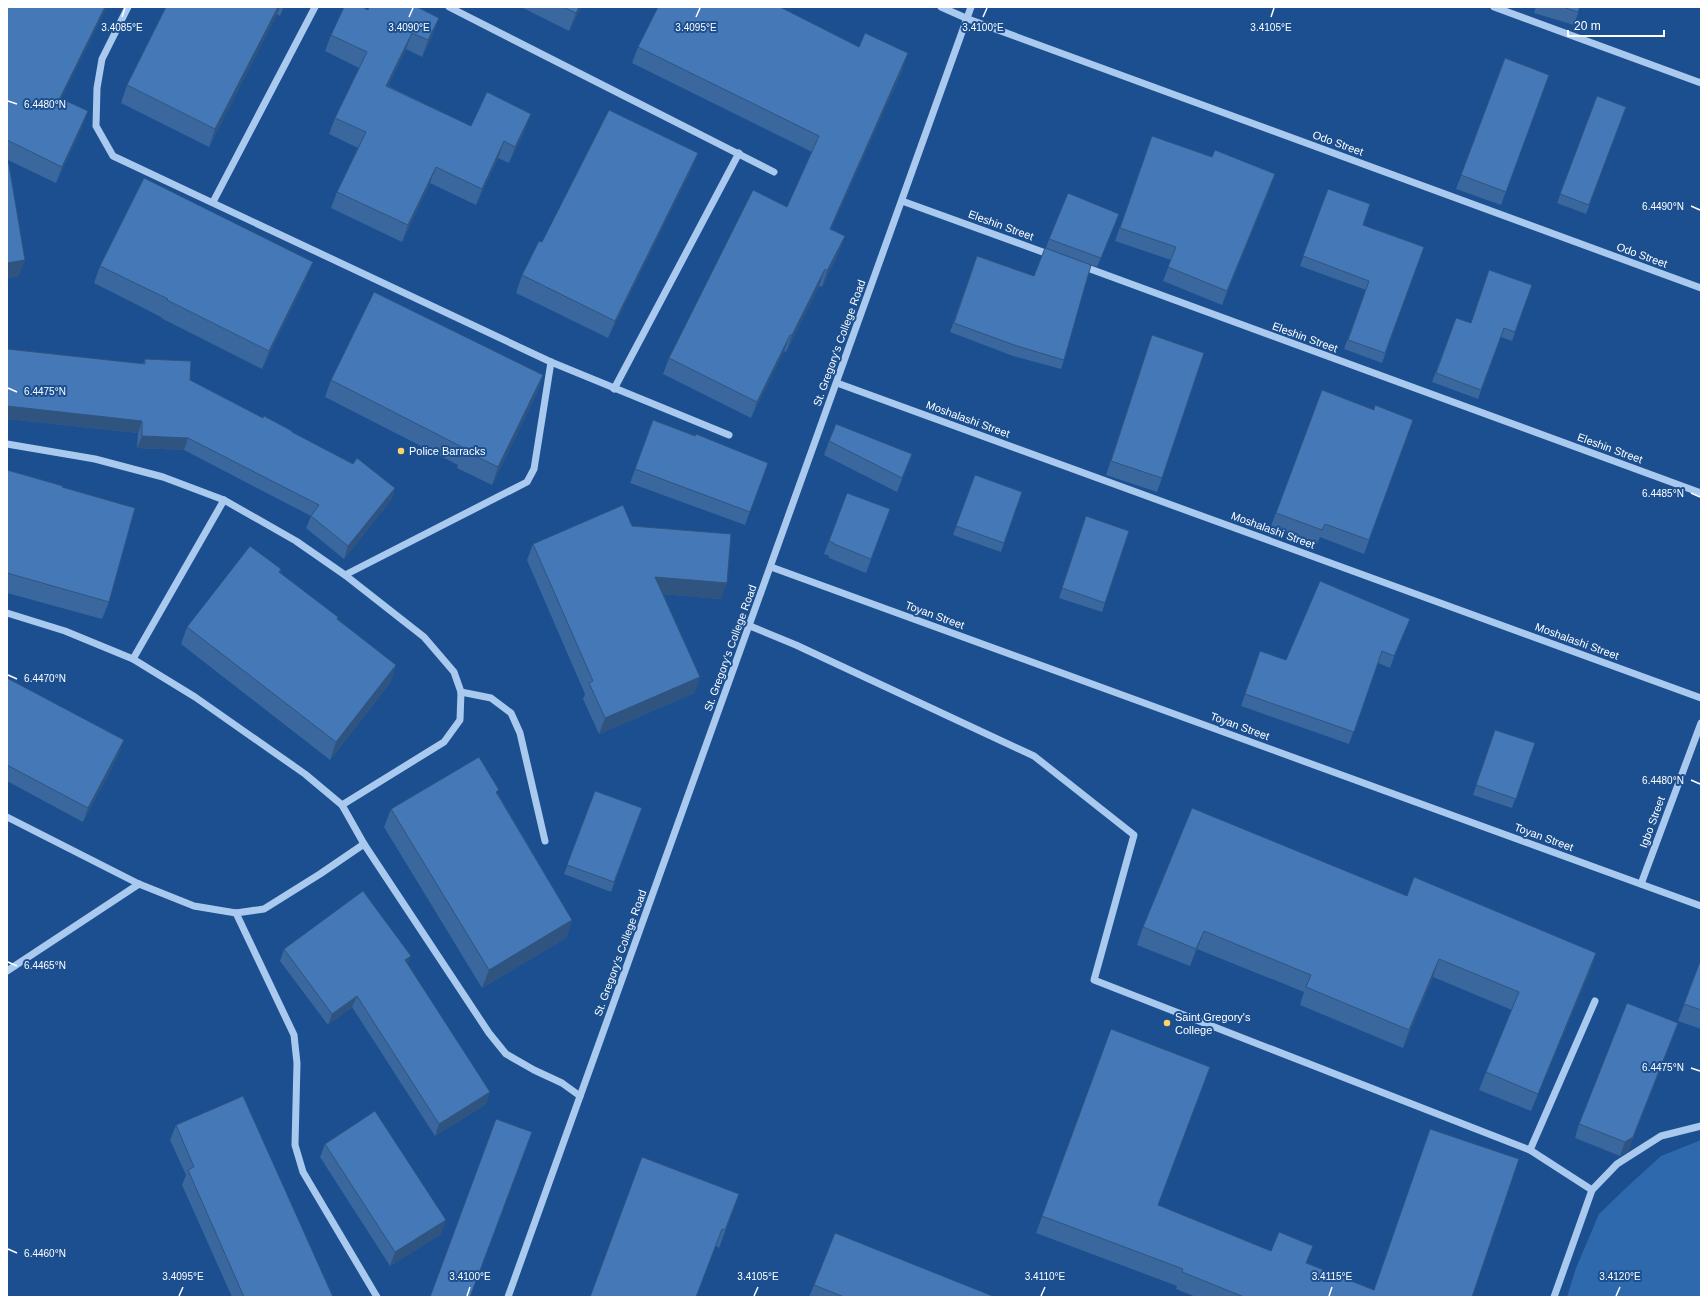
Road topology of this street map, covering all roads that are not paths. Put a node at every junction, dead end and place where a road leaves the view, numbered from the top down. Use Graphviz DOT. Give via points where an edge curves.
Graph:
graph roads {
  1 [pos="128,7"];
  2 [pos="315,7"];
  3 [pos="449,7"];
  4 [pos="941,7"];
  5 [pos="972,7"];
  6 [pos="1494,7"];
  7 [pos="968,19"];
  8 [pos="1701,83"];
  9 [pos="739,153"];
  10 [pos="774,172"];
  11 [pos="902,201"];
  12 [pos="213,202"];
  13 [pos="1059,258"];
  14 [pos="1074,264"];
  15 [pos="1701,288"];
  16 [pos="551,362"];
  17 [pos="837,383"];
  18 [pos="614,389"];
  19 [pos="729,435"];
  20 [pos="7,444"];
  21 [pos="1701,493"];
  22 [pos="224,500"];
  23 [pos="771,567"];
  24 [pos="345,574"];
  25 [pos="7,613"];
  26 [pos="750,626"];
  27 [pos="133,659"];
  28 [pos="461,692"];
  29 [pos="1701,698"];
  30 [pos="1701,723"];
  31 [pos="342,805"];
  32 [pos="7,817"];
  33 [pos="545,841"];
  34 [pos="364,844"];
  35 [pos="139,884"];
  36 [pos="1641,884"];
  37 [pos="1701,906"];
  38 [pos="236,913"];
  39 [pos="7,971"];
  40 [pos="1595,1001"];
  41 [pos="580,1096"];
  42 [pos="1701,1126"];
  43 [pos="1530,1150"];
  44 [pos="1592,1190"];
  45 [pos="377,1297"];
  46 [pos="508,1297"];
  47 [pos="1554,1297"];
  1 -- 12 [label="street" via="102,59 97,88 96,126 113,156"];
  2 -- 12 [label="street"];
  3 -- 9 [label="street"];
  4 -- 7 [label="street, Odo Street"];
  5 -- 7 [label="street, St. Gregory's College Road"];
  6 -- 8 [label="street"];
  7 -- 11 [label="street, St. Gregory's College Road"];
  7 -- 15 [label="street, Odo Street"];
  9 -- 10 [label="street"];
  9 -- 18 [label="street"];
  11 -- 13 [label="street, Eleshin Street"];
  11 -- 17 [label="street, St. Gregory's College Road"];
  12 -- 16 [label="street"];
  14 -- 21 [label="street, Eleshin Street"];
  16 -- 18 [label="street"];
  16 -- 24 [label="street" via="534,469 527,482"];
  17 -- 23 [label="street, St. Gregory's College Road"];
  17 -- 29 [label="street, Moshalashi Street"];
  18 -- 19 [label="street"];
  20 -- 22 [label="street" via="94,460 163,477"];
  22 -- 24 [label="street" via="296,541"];
  22 -- 27 [label="street"];
  23 -- 26 [label="street, St. Gregory's College Road"];
  23 -- 36 [label="street, Toyan Street"];
  24 -- 28 [label="street" via="424,637 454,672"];
  25 -- 27 [label="street" via="65,631"];
  26 -- 41 [label="street, St. Gregory's College Road"];
  26 -- 43 [label="street" via="1034,756 1134,835 1094,980"];
  27 -- 31 [label="street" via="305,774"];
  28 -- 31 [label="street" via="460,720 444,742"];
  28 -- 33 [label="street" via="491,698 511,714 520,733"];
  30 -- 36 [label="street, Igbo Street"];
  31 -- 34 [label="street"];
  32 -- 35 [label="street"];
  34 -- 38 [label="street" via="264,909"];
  34 -- 41 [label="street" via="506,1054 562,1083"];
  35 -- 38 [label="street" via="194,906"];
  35 -- 39 [label="street"];
  36 -- 37 [label="street, Toyan Street"];
  38 -- 45 [label="street" via="294,1035 297,1063 295,1145 302,1172"];
  40 -- 43 [label="street"];
  41 -- 46 [label="street, St. Gregory's College Road"];
  42 -- 44 [label="street" via="1661,1136 1617,1164"];
  43 -- 44 [label="street"];
  44 -- 47 [label="street"];
}
